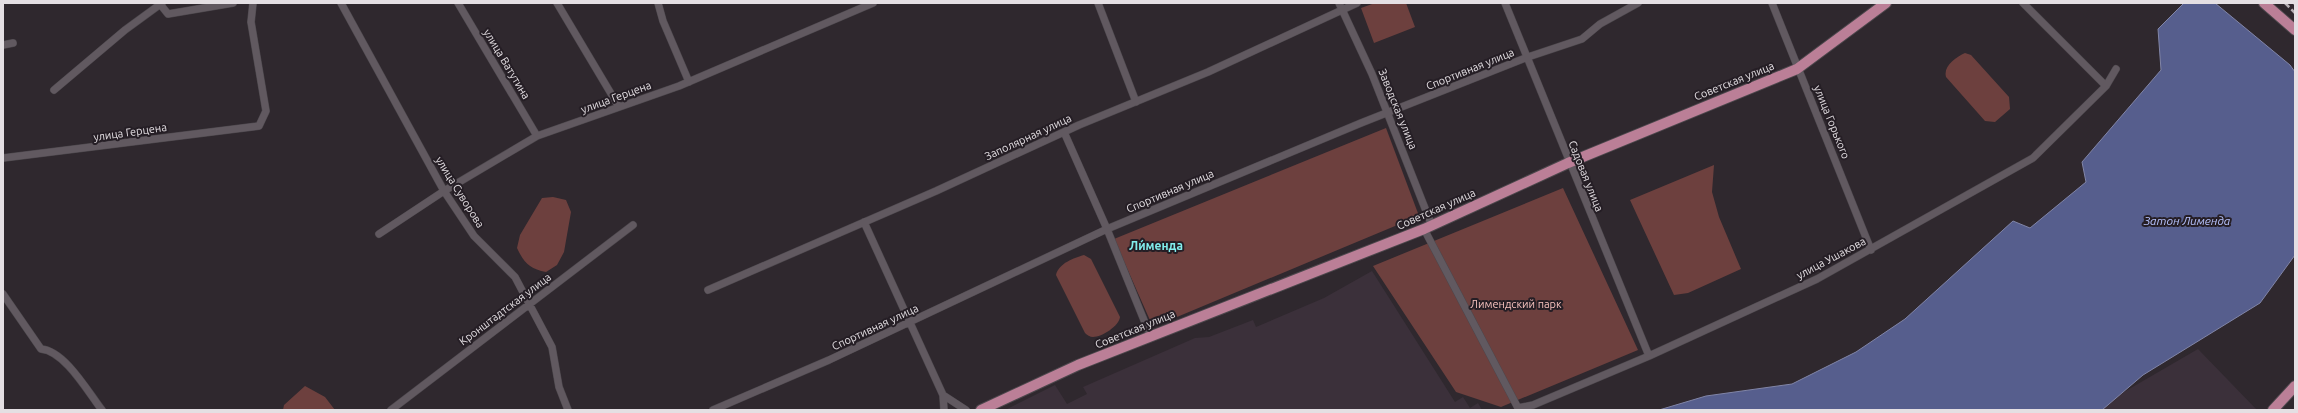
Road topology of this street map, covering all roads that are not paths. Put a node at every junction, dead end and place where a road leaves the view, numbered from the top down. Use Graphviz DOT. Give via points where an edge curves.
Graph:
graph roads {
  1 [pos="161,3"];
  2 [pos="233,3"];
  3 [pos="254,3"];
  4 [pos="341,3"];
  5 [pos="458,3"];
  6 [pos="557,3"];
  7 [pos="658,3"];
  8 [pos="873,3"];
  9 [pos="1098,3"];
  10 [pos="1339,3"];
  11 [pos="1357,3"];
  12 [pos="1505,3"];
  13 [pos="1638,3"];
  14 [pos="1772,3"];
  15 [pos="1886,3"];
  16 [pos="2023,3"];
  17 [pos="2264,3"];
  18 [pos="1343,11"];
  19 [pos="2295,30"];
  20 [pos="13,43"];
  21 [pos="3,45"];
  22 [pos="1528,57"];
  23 [pos="1797,69"];
  24 [pos="2116,69"];
  25 [pos="689,82"];
  26 [pos="2106,86"];
  27 [pos="54,90"];
  28 [pos="1136,102"];
  29 [pos="619,107"];
  30 [pos="1388,113"];
  31 [pos="1064,132"];
  32 [pos="537,136"];
  33 [pos="3,158"];
  34 [pos="1568,163"];
  35 [pos="444,191"];
  36 [pos="864,222"];
  37 [pos="633,225"];
  38 [pos="1428,228"];
  39 [pos="1107,229"];
  40 [pos="379,234"];
  41 [pos="1871,250"];
  42 [pos="708,290"];
  43 [pos="3,294"];
  44 [pos="530,304"];
  45 [pos="908,324"];
  46 [pos="1150,336"];
  47 [pos="1648,356"];
  48 [pos="2295,386"];
  49 [pos="943,395"];
  50 [pos="1518,408"];
  51 [pos="102,410"];
  52 [pos="391,410"];
  53 [pos="568,410"];
  54 [pos="713,410"];
  55 [pos="944,410"];
  56 [pos="966,410"];
  57 [pos="981,410"];
  58 [pos="2273,410"];
  1 -- 2 [label="street" via="168,14"];
  1 -- 27 [label="street"];
  3 -- 33 [label="street, улица Герцена" via="251,22 266,112 259,126"];
  4 -- 35 [label="street, улица Суворова"];
  5 -- 32 [label="street, улица Ватутина"];
  6 -- 29 [label="street"];
  7 -- 25 [label="street"];
  8 -- 25 [label="street, улица Герцена"];
  9 -- 28 [label="street"];
  10 -- 18 [label="street, Заводская улица"];
  11 -- 18 [label="street, Заполярная улица"];
  12 -- 22 [label="street, Садовая улица"];
  13 -- 22 [label="street, Спортивная улица" via="1600,24 1582,39"];
  14 -- 23 [label="street, улица Горького"];
  15 -- 23 [label="main road, Советская улица"];
  16 -- 26 [label="street"];
  17 -- 19 [label="main road"];
  18 -- 28 [label="street, Заполярная улица"];
  18 -- 30 [label="street, Заводская улица"];
  20 -- 21 [label="street"];
  22 -- 30 [label="street, Спортивная улица"];
  22 -- 34 [label="street, Садовая улица"];
  23 -- 34 [label="main road, Советская улица"];
  23 -- 41 [label="street, улица Горького"];
  24 -- 26 [label="street, улица Ушакова"];
  25 -- 29 [label="street, улица Герцена"];
  26 -- 41 [label="street, улица Ушакова" via="2033,158"];
  28 -- 31 [label="street, Заполярная улица"];
  29 -- 32 [label="street, улица Герцена"];
  30 -- 38 [label="street, Заводская улица"];
  30 -- 39 [label="street, Спортивная улица"];
  31 -- 36 [label="street, Заполярная улица"];
  31 -- 39 [label="street"];
  32 -- 35 [label="street, улица Герцена"];
  34 -- 38 [label="main road, Советская улица"];
  34 -- 47 [label="street, Садовая улица"];
  35 -- 40 [label="street, улица Герцена"];
  35 -- 44 [label="street, улица Суворова" via="474,236 516,277"];
  36 -- 42 [label="street, Заполярная улица"];
  36 -- 45 [label="street"];
  37 -- 44 [label="street, Кронштадтская улица"];
  38 -- 46 [label="main road, Советская улица"];
  38 -- 50 [label="street, Заводская улица"];
  39 -- 45 [label="street, Спортивная улица"];
  39 -- 46 [label="street"];
  41 -- 47 [label="street, улица Ушакова" via="1816,279"];
  43 -- 51 [label="street" via="41,349 50,350 60,357"];
  44 -- 52 [label="street, Кронштадтская улица"];
  44 -- 53 [label="street, улица Суворова" via="552,347 559,387"];
  45 -- 49 [label="street"];
  45 -- 54 [label="street, Спортивная улица"];
  46 -- 57 [label="main road, Советская улица" via="1078,365"];
  47 -- 50 [label="street, улица Ушакова" via="1542,403"];
  48 -- 58 [label="main road"];
  49 -- 55 [label="street"];
  49 -- 56 [label="street"];
}
